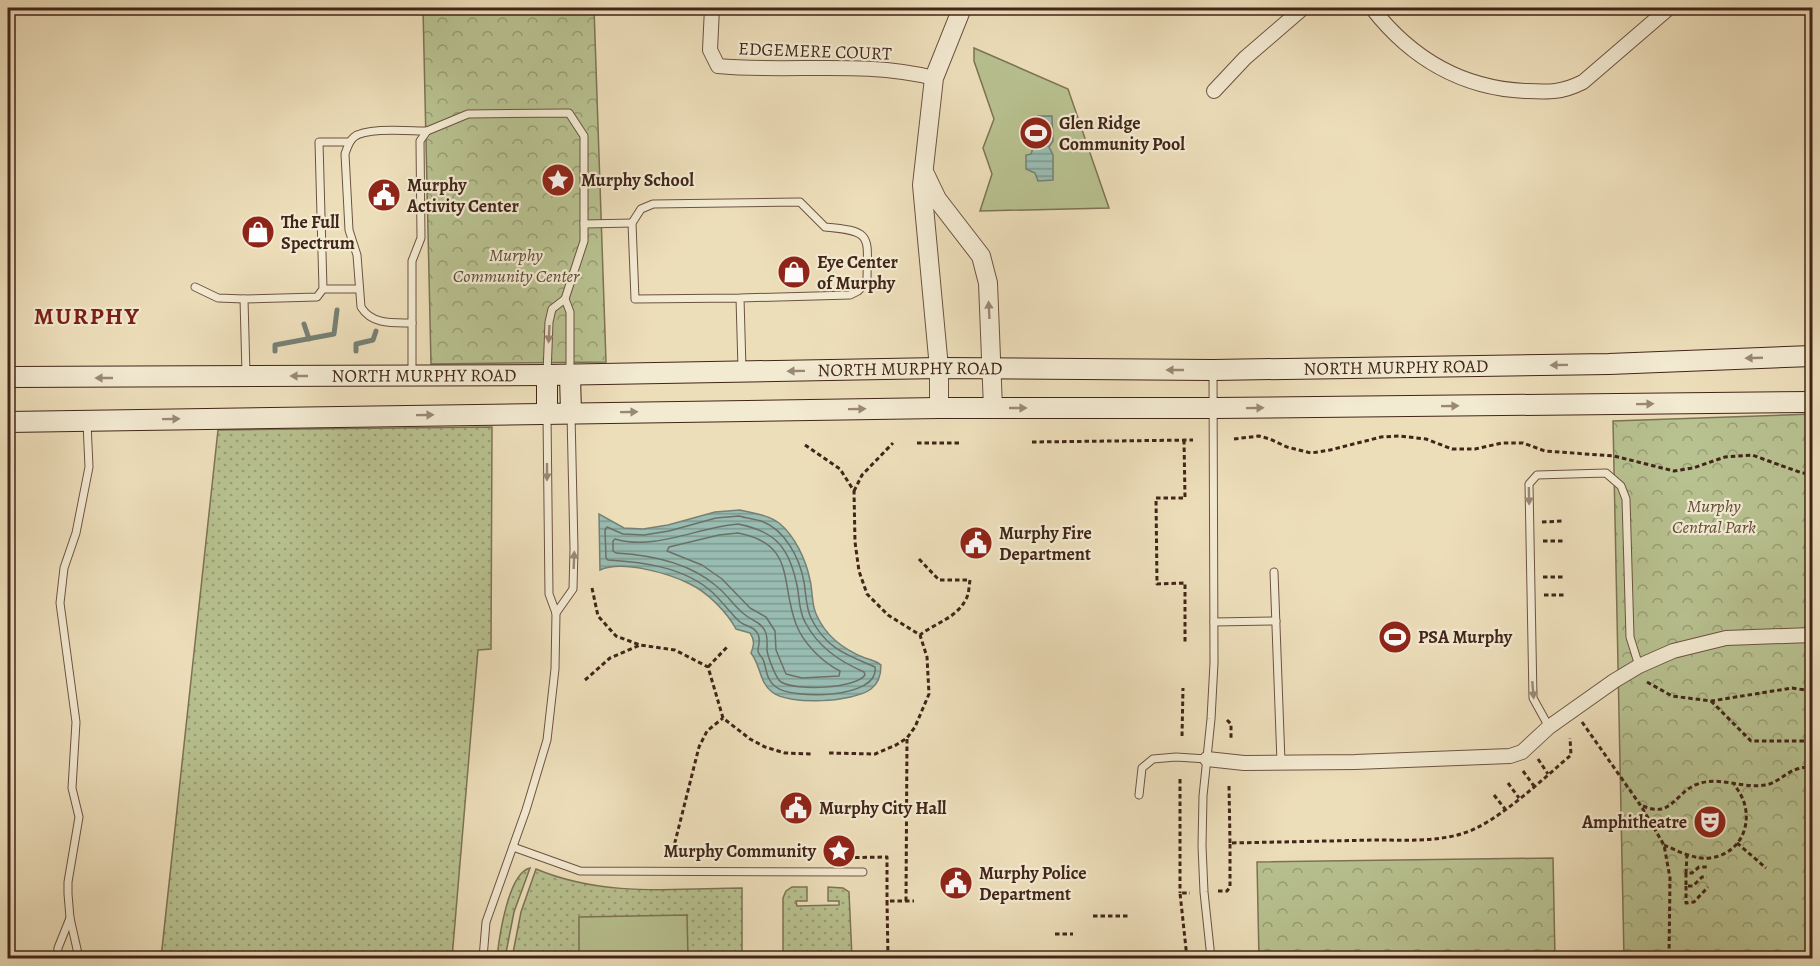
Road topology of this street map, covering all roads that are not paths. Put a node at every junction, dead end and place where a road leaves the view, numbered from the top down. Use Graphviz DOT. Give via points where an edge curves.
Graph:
graph roads {
  1 [pos="712,8"];
  2 [pos="962,8"];
  3 [pos="1303,8"];
  4 [pos="1372,8"];
  5 [pos="1669,8"];
  6 [pos="934,78"];
  7 [pos="1214,91"];
  8 [pos="427,131"];
  9 [pos="349,142"];
  10 [pos="923,169"];
  11 [pos="632,223"];
  12 [pos="584,224"];
  13 [pos="195,287"];
  14 [pos="323,289"];
  15 [pos="359,289"];
  16 [pos="565,298"];
  17 [pos="740,298"];
  18 [pos="244,299"];
  19 [pos="412,323"];
  20 [pos="1812,356"];
  21 [pos="992,368"];
  22 [pos="939,369"];
  23 [pos="1213,370"];
  24 [pos="742,372"];
  25 [pos="547,375"];
  26 [pos="570,375"];
  27 [pos="412,376"];
  28 [pos="8,377"];
  29 [pos="246,377"];
  30 [pos="1812,402"];
  31 [pos="939,408"];
  32 [pos="993,408"];
  33 [pos="1213,408"];
  34 [pos="547,413"];
  35 [pos="571,413"];
  36 [pos="87,420"];
  37 [pos="8,422"];
  38 [pos="1274,572"];
  39 [pos="556,613"];
  40 [pos="1276,621"];
  41 [pos="1214,622"];
  42 [pos="1812,635"];
  43 [pos="1639,666"];
  44 [pos="1549,727"];
  45 [pos="1207,759"];
  46 [pos="1281,762"];
  47 [pos="1139,795"];
  48 [pos="513,847"];
  49 [pos="863,872"];
  50 [pos="70,918"];
  51 [pos="57,958"];
  52 [pos="79,958"];
  53 [pos="483,958"];
  54 [pos="1211,958"];
  1 -- 6 [label="street, EDGEMERE COURT" via="710,50 718,66 871,68"];
  2 -- 6 [label="street"];
  3 -- 7 [label="street"];
  4 -- 5 [label="street" via="1397,38 1448,73 1509,90 1543,92 1566,90 1583,82"];
  6 -- 10 [label="street"];
  8 -- 9 [label="lane" via="368,132"];
  8 -- 12 [label="lane" via="468,114 569,113 584,136"];
  8 -- 19 [label="lane" via="420,141 421,238 412,261"];
  9 -- 14 [label="lane" via="319,142"];
  9 -- 15 [label="lane" via="345,154 348,219 357,255"];
  21 -- 10 [label="street, one-way" via="988,283 981,256 937,199"];
  10 -- 22 [label="street"];
  11 -- 12 [label="lane"];
  11 -- 17 [label="lane" via="635,299"];
  11 -- 17 [label="lane" via="641,209 653,204 800,202 825,227 852,229 862,234 867,244 867,282 850,295"];
  12 -- 16 [label="lane" via="584,241"];
  13 -- 18 [label="lane" via="218,298"];
  14 -- 15 [label="lane"];
  14 -- 18 [label="lane" via="317,297"];
  15 -- 19 [label="lane" via="365,314 377,321"];
  16 -- 25 [label="lane, one-way" via="552,309"];
  16 -- 26 [label="lane" via="570,312"];
  17 -- 24 [label="lane"];
  18 -- 29 [label="lane"];
  19 -- 27 [label="lane"];
  20 -- 23 [label="main road, NORTH MURPHY ROAD, one-way" via="1609,364"];
  21 -- 22 [label="main road, NORTH MURPHY ROAD"];
  23 -- 21 [label="main road, NORTH MURPHY ROAD, one-way"];
  21 -- 32 [label="street"];
  22 -- 24 [label="main road, NORTH MURPHY ROAD, one-way"];
  22 -- 31 [label="street"];
  23 -- 33 [label="lane"];
  24 -- 26 [label="main road, NORTH MURPHY ROAD"];
  25 -- 26 [label="main road, NORTH MURPHY ROAD"];
  25 -- 27 [label="main road, NORTH MURPHY ROAD"];
  25 -- 34 [label="main road"];
  26 -- 35 [label="main road"];
  27 -- 29 [label="main road, NORTH MURPHY ROAD, one-way"];
  29 -- 28 [label="main road, NORTH MURPHY ROAD, one-way"];
  33 -- 30 [label="main road, NORTH MURPHY ROAD, one-way"];
  31 -- 32 [label="main road, NORTH MURPHY ROAD"];
  35 -- 31 [label="main road, NORTH MURPHY ROAD, one-way"];
  32 -- 33 [label="main road, NORTH MURPHY ROAD, one-way"];
  33 -- 41 [label="lane"];
  34 -- 35 [label="main road, NORTH MURPHY ROAD"];
  36 -- 34 [label="main road, NORTH MURPHY ROAD, one-way"];
  34 -- 39 [label="lane, one-way" via="549,594"];
  39 -- 35 [label="lane, one-way" via="573,589"];
  36 -- 37 [label="main road, NORTH MURPHY ROAD"];
  36 -- 50 [label="lane" via="89,467 76,533 64,568 60,603 76,722 72,788 79,817 68,882"];
  38 -- 40 [label="lane"];
  39 -- 48 [label="lane" via="547,740"];
  40 -- 41 [label="lane"];
  40 -- 46 [label="lane"];
  41 -- 45 [label="lane"];
  42 -- 43 [label="street" via="1726,638 1673,651"];
  43 -- 44 [label="street"];
  43 -- 44 [label="lane, one-way" via="1630,637 1626,499 1621,486 1606,473 1537,475 1529,484 1533,698"];
  44 -- 46 [label="street" via="1522,753 1510,756"];
  45 -- 46 [label="street"];
  45 -- 47 [label="lane" via="1153,759 1142,768"];
  45 -- 54 [label="lane" via="1202,846"];
  48 -- 49 [label="lane" via="580,871"];
  48 -- 53 [label="lane" via="486,922"];
  50 -- 51 [label="lane"];
  50 -- 52 [label="lane"];
}
